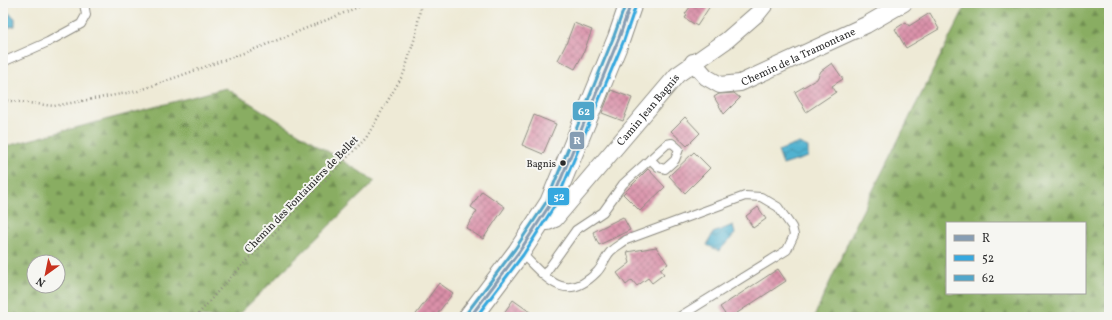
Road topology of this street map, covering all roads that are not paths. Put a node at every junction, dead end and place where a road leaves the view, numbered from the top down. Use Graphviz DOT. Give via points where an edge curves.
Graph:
graph roads {
  1 [pos="84,3"];
  2 [pos="631,3"];
  3 [pos="766,3"];
  4 [pos="904,3"];
  5 [pos="3,62"];
  6 [pos="693,62"];
  7 [pos="650,159"];
  8 [pos="539,222"];
  9 [pos="519,252"];
  10 [pos="544,275"];
  11 [pos="470,317"];
  12 [pos="678,317"];
  1 -- 5 [label="lane" via="86,16 81,24"];
  2 -- 8 [label="main road" via="551,203"];
  3 -- 6 [label="street, Camin Jean Bagnis" via="726,40"];
  4 -- 6 [label="street, Chemin de la Tramontane" via="866,25 740,83 720,85 706,77"];
  6 -- 8 [label="street, Camin Jean Bagnis" via="677,75 555,219"];
  7 -- 10 [label="lane" via="623,184 603,212 576,230"];
  8 -- 9 [label="main road"];
  9 -- 10 [label="lane"];
  9 -- 11 [label="main road"];
  10 -- 12 [label="lane" via="555,285 566,288 579,285 598,271 611,251 626,240 745,196 761,196 778,207 792,227 794,235 787,250"];
}
